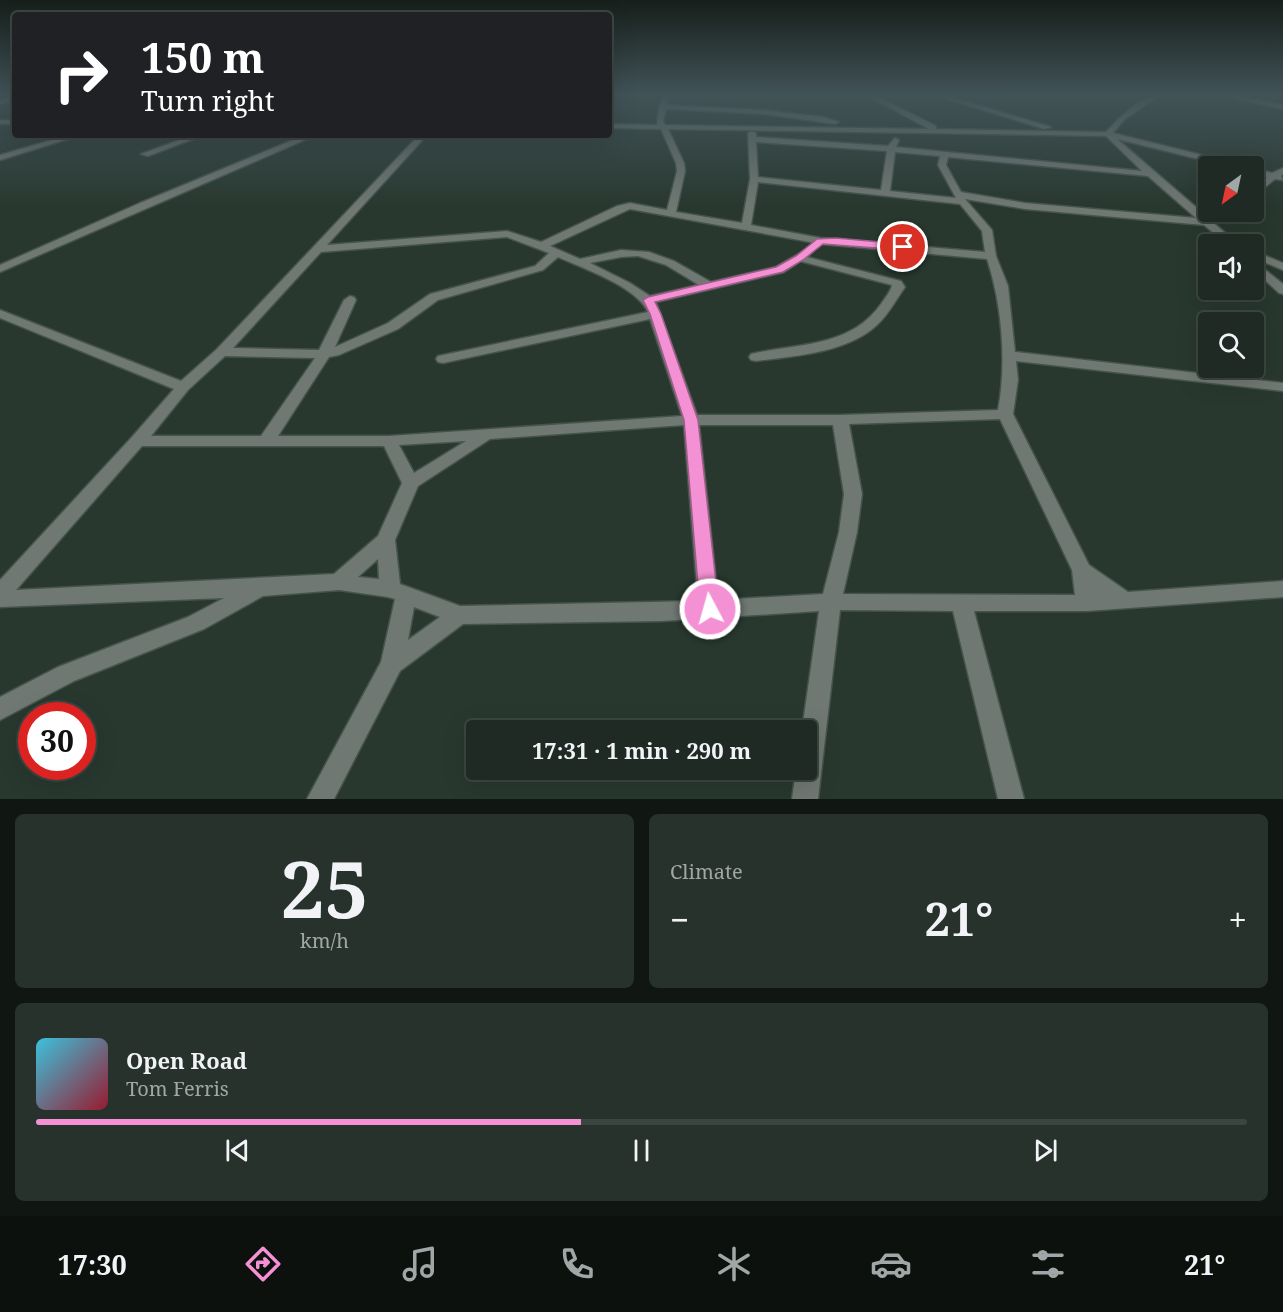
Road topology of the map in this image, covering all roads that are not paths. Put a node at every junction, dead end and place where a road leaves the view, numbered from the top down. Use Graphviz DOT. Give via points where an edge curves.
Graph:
graph roads {
  1 [pos="666,132"];
  2 [pos="745,132"];
  3 [pos="759,132"];
  4 [pos="899,132"];
  5 [pos="1036,132"];
  6 [pos="1067,133"];
  7 [pos="1108,134"];
  8 [pos="752,136"];
  9 [pos="67,138"];
  10 [pos="191,138"];
  11 [pos="305,138"];
  12 [pos="420,138"];
  13 [pos="891,149"];
  14 [pos="145,154"];
  15 [pos="944,155"];
  16 [pos="1198,157"];
  17 [pos="0,158"];
  18 [pos="1283,171"];
  19 [pos="1150,174"];
  20 [pos="1264,174"];
  21 [pos="1273,176"];
  22 [pos="754,178"];
  23 [pos="1283,179"];
  24 [pos="1264,184"];
  25 [pos="885,193"];
  26 [pos="962,199"];
  27 [pos="671,213"];
  28 [pos="1198,215"];
  29 [pos="1198,220"];
  30 [pos="1206,222"];
  31 [pos="746,227"];
  32 [pos="1221,234"];
  33 [pos="821,242"];
  34 [pos="540,247"];
  35 [pos="315,249"];
  36 [pos="556,254"];
  37 [pos="991,256"];
  38 [pos="800,258"];
  39 [pos="1264,258"];
  40 [pos="577,263"];
  41 [pos="1283,267"];
  42 [pos="0,269"];
  43 [pos="1264,273"];
  44 [pos="709,286"];
  45 [pos="1283,290"];
  46 [pos="350,300"];
  47 [pos="648,300"];
  48 [pos="0,314"];
  49 [pos="655,314"];
  50 [pos="222,352"];
  51 [pos="325,354"];
  52 [pos="1010,356"];
  53 [pos="756,357"];
  54 [pos="443,359"];
  55 [pos="183,387"];
  56 [pos="1283,387"];
  57 [pos="1005,414"];
  58 [pos="691,420"];
  59 [pos="840,420"];
  60 [pos="484,436"];
  61 [pos="138,441"];
  62 [pos="266,441"];
  63 [pos="388,441"];
  64 [pos="411,483"];
  65 [pos="386,540"];
  66 [pos="1082,570"];
  67 [pos="339,582"];
  68 [pos="258,588"];
  69 [pos="1283,588"];
  70 [pos="398,592"];
  71 [pos="0,594"];
  72 [pos="0,599"];
  73 [pos="1125,601"];
  74 [pos="831,602"];
  75 [pos="962,603"];
  76 [pos="1087,603"];
  77 [pos="710,609"];
  78 [pos="459,615"];
  79 [pos="392,664"];
  80 [pos="0,709"];
  81 [pos="320,799"];
  82 [pos="806,799"];
  83 [pos="1011,799"];
  1 -- 27 [label="street" via="681,171"];
  2 -- 8 [label="street"];
  3 -- 8 [label="street"];
  4 -- 13 [label="street"];
  5 -- 6 [label="street"];
  6 -- 7 [label="street"];
  7 -- 16 [label="street"];
  7 -- 19 [label="street"];
  8 -- 13 [label="street"];
  8 -- 22 [label="street"];
  9 -- 17 [label="street"];
  10 -- 14 [label="street"];
  11 -- 42 [label="street"];
  12 -- 35 [label="street"];
  13 -- 15 [label="street"];
  13 -- 25 [label="street"];
  15 -- 19 [label="street"];
  15 -- 26 [label="street" via="942,165"];
  18 -- 21 [label="street"];
  19 -- 28 [label="street"];
  20 -- 21 [label="street"];
  21 -- 23 [label="street"];
  21 -- 24 [label="street"];
  22 -- 25 [label="street"];
  22 -- 31 [label="street"];
  25 -- 26 [label="street"];
  26 -- 29 [label="street"];
  26 -- 37 [label="street" via="987,230"];
  27 -- 31 [label="street"];
  27 -- 34 [label="street" via="625,206"];
  30 -- 32 [label="street"];
  31 -- 33 [label="street"];
  33 -- 37 [label="street"];
  33 -- 38 [label="street"];
  34 -- 35 [label="street" via="520,237 491,234"];
  34 -- 36 [label="street"];
  35 -- 50 [label="street"];
  36 -- 40 [label="street"];
  36 -- 51 [label="street" via="539,268 434,297 393,326"];
  37 -- 52 [label="street" via="1002,286"];
  38 -- 44 [label="street" via="780,270"];
  38 -- 53 [label="street" via="897,283 899,287 871,324 852,335 807,349"];
  39 -- 41 [label="street"];
  40 -- 44 [label="street" via="637,253 678,267"];
  40 -- 47 [label="street"];
  43 -- 45 [label="street"];
  44 -- 47 [label="street"];
  46 -- 51 [label="street"];
  47 -- 49 [label="street"];
  48 -- 55 [label="street"];
  49 -- 54 [label="street"];
  49 -- 58 [label="street"];
  50 -- 51 [label="street"];
  50 -- 55 [label="street"];
  51 -- 62 [label="street"];
  52 -- 56 [label="street"];
  52 -- 57 [label="street" via="1011,380"];
  55 -- 61 [label="street"];
  57 -- 59 [label="street"];
  57 -- 66 [label="street"];
  58 -- 59 [label="street"];
  58 -- 60 [label="street"];
  58 -- 77 [label="street"];
  59 -- 74 [label="street" via="853,494"];
  60 -- 63 [label="street"];
  60 -- 64 [label="street"];
  61 -- 62 [label="street"];
  61 -- 71 [label="street"];
  62 -- 63 [label="street"];
  63 -- 64 [label="street"];
  64 -- 65 [label="street"];
  65 -- 67 [label="street"];
  65 -- 70 [label="street"];
  66 -- 73 [label="street"];
  66 -- 76 [label="street"];
  67 -- 68 [label="street"];
  67 -- 70 [label="street"];
  68 -- 72 [label="street"];
  68 -- 80 [label="street" via="196,623 66,674"];
  69 -- 73 [label="street"];
  70 -- 78 [label="street"];
  70 -- 79 [label="street"];
  73 -- 76 [label="street"];
  74 -- 75 [label="street"];
  74 -- 77 [label="street"];
  74 -- 82 [label="street"];
  75 -- 76 [label="street"];
  75 -- 83 [label="street"];
  77 -- 78 [label="street"];
  78 -- 79 [label="street"];
  79 -- 81 [label="street"];
}
